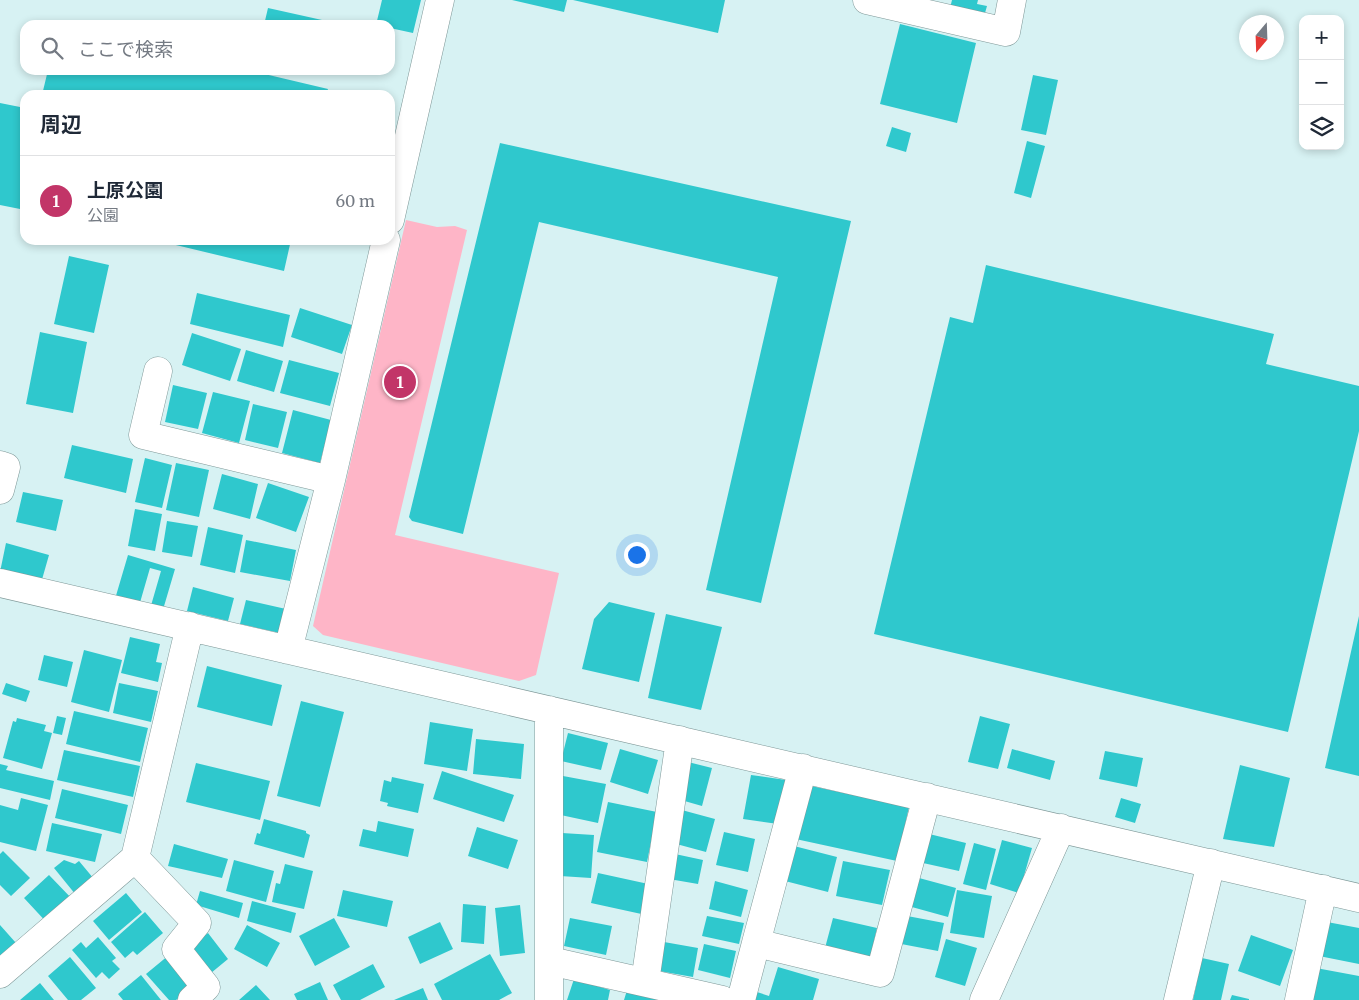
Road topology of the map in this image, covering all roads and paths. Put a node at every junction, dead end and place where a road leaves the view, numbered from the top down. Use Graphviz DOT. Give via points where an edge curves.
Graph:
graph roads {
  1 [pos="440,0"];
  2 [pos="868,0"];
  3 [pos="1012,0"];
  4 [pos="395,198"];
  5 [pos="385,245"];
  6 [pos="158,370"];
  7 [pos="0,465"];
  8 [pos="331,480"];
  9 [pos="0,490"];
  10 [pos="0,583"];
  11 [pos="190,626"];
  12 [pos="288,650"];
  13 [pos="549,710"];
  14 [pos="680,740"];
  15 [pos="803,768"];
  16 [pos="927,797"];
  17 [pos="1061,828"];
  18 [pos="135,858"];
  19 [pos="1211,863"];
  20 [pos="1323,889"];
  21 [pos="1359,898"];
  22 [pos="756,943"];
  23 [pos="550,961"];
  24 [pos="0,974"];
  25 [pos="645,982"];
  26 [pos="543,997"];
  27 [pos="192,1000"];
  28 [pos="722,1000"];
  29 [pos="741,1000"];
  30 [pos="984,1000"];
  31 [pos="1178,1000"];
  32 [pos="1298,1000"];
  1 -- 4 [label="street"];
  2 -- 3 [label="street" via="1006,32"];
  5 -- 8 [label="street"];
  6 -- 8 [label="street" via="143,435"];
  7 -- 9 [label="street" via="6,467"];
  8 -- 12 [label="street"];
  10 -- 11 [label="street"];
  11 -- 12 [label="street"];
  11 -- 18 [label="street"];
  12 -- 13 [label="street"];
  13 -- 14 [label="street"];
  13 -- 23 [label="street"];
  14 -- 15 [label="street"];
  14 -- 25 [label="street"];
  15 -- 16 [label="street"];
  15 -- 22 [label="street"];
  16 -- 17 [label="street"];
  16 -- 22 [label="street" via="880,973"];
  17 -- 19 [label="street"];
  17 -- 30 [label="street"];
  18 -- 24 [label="street"];
  18 -- 27 [label="street" via="197,923 176,949 206,987"];
  19 -- 20 [label="street"];
  19 -- 31 [label="street"];
  20 -- 21 [label="street"];
  20 -- 32 [label="street"];
  22 -- 29 [label="street"];
  23 -- 25 [label="street"];
  23 -- 26 [label="street"];
  25 -- 28 [label="street"];
}
